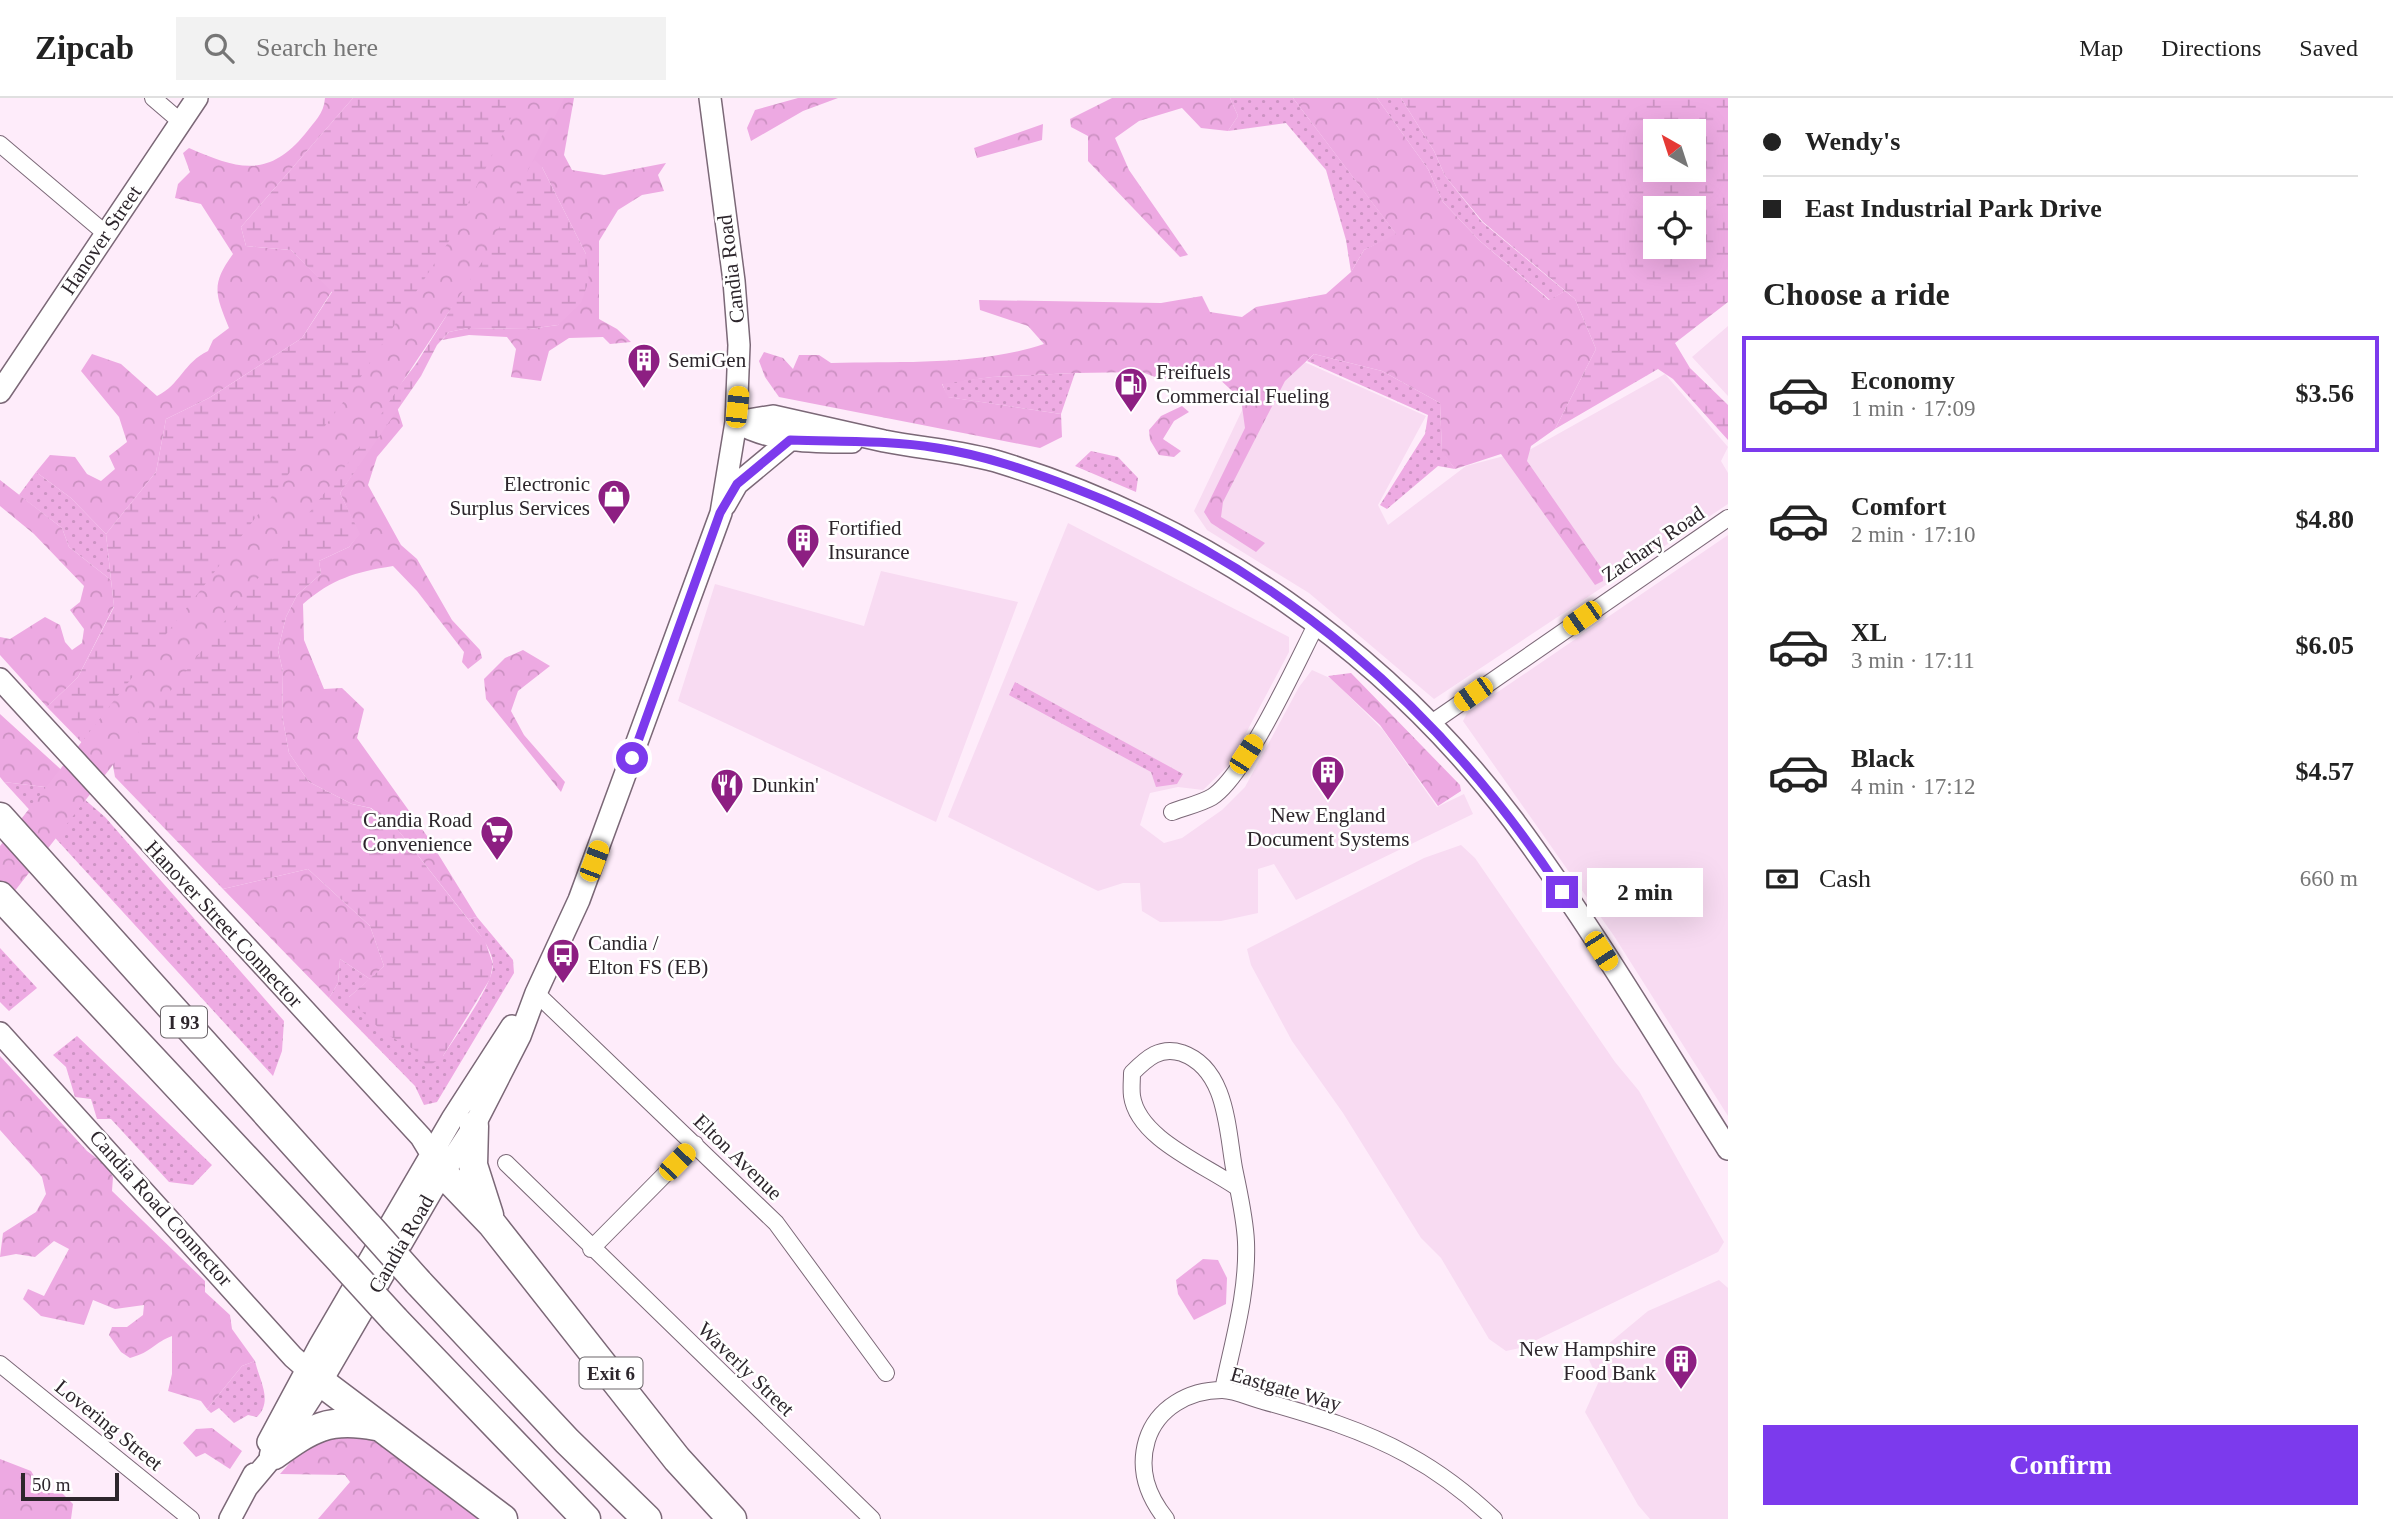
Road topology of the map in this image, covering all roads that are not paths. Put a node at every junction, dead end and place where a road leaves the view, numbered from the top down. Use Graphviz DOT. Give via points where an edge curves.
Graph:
graph roads {
  1 [pos="153,98"];
  2 [pos="710,98"];
  3 [pos="199,99"];
  4 [pos="181,122"];
  5 [pos="0,144"];
  6 [pos="105,233"];
  7 [pos="2,388"];
  8 [pos="736,422"];
  9 [pos="790,440"];
  10 [pos="886,441"];
  11 [pos="720,513"];
  12 [pos="1728,518"];
  13 [pos="1317,623"];
  14 [pos="0,680"];
  15 [pos="1430,724"];
  16 [pos="1171,812"];
  17 [pos="0,817"];
  18 [pos="0,895"];
  19 [pos="536,993"];
  20 [pos="0,1033"];
  21 [pos="474,1126"];
  22 [pos="695,1144"];
  23 [pos="1728,1149"];
  24 [pos="438,1163"];
  25 [pos="506,1163"];
  26 [pos="1238,1188"];
  27 [pos="492,1224"];
  28 [pos="591,1249"];
  29 [pos="0,1364"];
  30 [pos="886,1373"];
  31 [pos="313,1375"];
  32 [pos="1223,1390"];
  33 [pos="376,1426"];
  34 [pos="274,1455"];
  35 [pos="248,1486"];
  36 [pos="191,1519"];
  37 [pos="230,1519"];
  38 [pos="503,1519"];
  39 [pos="586,1519"];
  40 [pos="647,1519"];
  41 [pos="732,1519"];
  42 [pos="872,1519"];
  43 [pos="1166,1519"];
  44 [pos="1494,1519"];
  1 -- 4 [label="street"];
  2 -- 8 [label="main road, Candia Road" via="737,303 740,385"];
  3 -- 4 [label="main road, Hanover Street"];
  4 -- 6 [label="main road, Hanover Street"];
  5 -- 6 [label="street"];
  6 -- 7 [label="main road, Hanover Street"];
  8 -- 9 [label="main road" via="754,432"];
  8 -- 10 [label="main road" via="773,416"];
  8 -- 11 [label="main road, Candia Road"];
  9 -- 10 [label="main road"];
  9 -- 11 [label="main road" via="737,484"];
  10 -- 13 [label="main road" via="1002,463 1136,513 1214,554"];
  11 -- 19 [label="main road, Candia Road" via="584,888"];
  12 -- 15 [label="street, Zachary Road"];
  13 -- 15 [label="main road"];
  13 -- 16 [label="street" via="1283,691 1233,773 1212,797"];
  14 -- 24 [label="main road, Hanover Street Connector"];
  15 -- 23 [label="main road" via="1489,790 1542,862"];
  17 -- 40 [label="highway, I 93, bridge" via="418,1282"];
  18 -- 39 [label="highway, I 93, bridge"];
  19 -- 21 [label="main road, Candia Road" via="520,1036"];
  19 -- 22 [label="street, Elton Avenue"];
  19 -- 24 [label="main road, Candia Road" via="509,1029"];
  20 -- 31 [label="main road, Candia Road Connector"];
  21 -- 24 [label="main road, Candia Road"];
  21 -- 27 [label="highway" via="473,1165"];
  22 -- 28 [label="street"];
  22 -- 30 [label="street, Elton Avenue" via="776,1223"];
  24 -- 27 [label="highway"];
  24 -- 31 [label="main road, Candia Road"];
  25 -- 28 [label="street, Waverly Street"];
  26 -- 26 [label="street" via="1225,1116 1210,1073 1193,1057 1170,1049 1149,1056 1132,1073 1132,1097 1140,1116 1173,1147"];
  26 -- 32 [label="street" via="1245,1273"];
  27 -- 41 [label="highway, Exit 6" via="677,1459"];
  28 -- 42 [label="street, Waverly Street"];
  29 -- 36 [label="street, Lovering Street"];
  31 -- 33 [label="highway"];
  31 -- 34 [label="main road, Candia Road"];
  31 -- 35 [label="main road, Candia Road"];
  32 -- 43 [label="street, Eastgate Way" via="1185,1397 1161,1414 1149,1435 1143,1455 1145,1484"];
  32 -- 44 [label="street, Eastgate Way" via="1325,1419 1409,1455"];
  33 -- 34 [label="highway" via="325,1424"];
  33 -- 38 [label="highway"];
  34 -- 35 [label="main road, Candia Road"];
  35 -- 37 [label="main road, Candia Road"];
}
